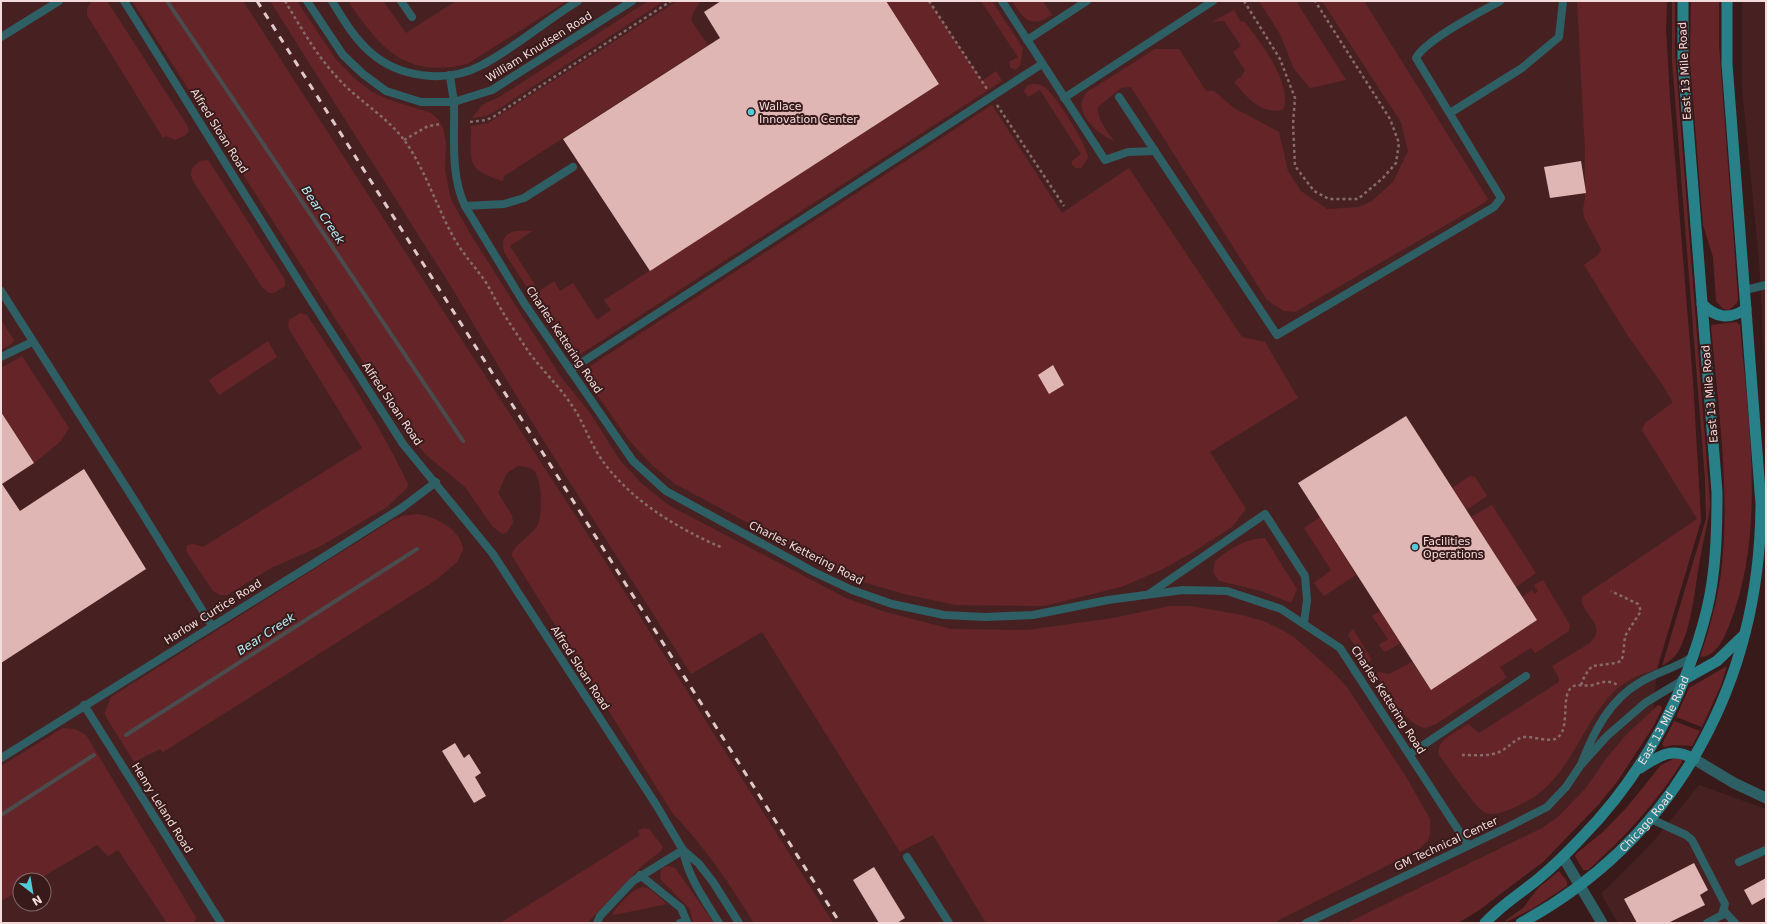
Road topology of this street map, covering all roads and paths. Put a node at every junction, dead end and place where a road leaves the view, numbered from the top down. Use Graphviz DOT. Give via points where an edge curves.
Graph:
graph roads {
  1 [pos="59,1"];
  2 [pos="124,1"];
  3 [pos="285,1"];
  4 [pos="307,1"];
  5 [pos="332,1"];
  6 [pos="401,1"];
  7 [pos="578,1"];
  8 [pos="632,1"];
  9 [pos="671,1"];
  10 [pos="1002,1"];
  11 [pos="1087,1"];
  12 [pos="1244,1"];
  13 [pos="1315,1"];
  14 [pos="1500,1"];
  15 [pos="1563,1"];
  16 [pos="1683,1"];
  17 [pos="1727,1"];
  18 [pos="1209,2"];
  19 [pos="621,4"];
  20 [pos="412,17"];
  21 [pos="1,37"];
  22 [pos="1027,40"];
  23 [pos="1042,64"];
  24 [pos="450,75"];
  25 [pos="1119,97"];
  26 [pos="1064,98"];
  27 [pos="454,102"];
  28 [pos="1450,114"];
  29 [pos="470,122"];
  30 [pos="441,124"];
  31 [pos="404,140"];
  32 [pos="1155,151"];
  33 [pos="574,168"];
  34 [pos="465,206"];
  35 [pos="1766,285"];
  36 [pos="1745,290"];
  37 [pos="1,291"];
  38 [pos="1702,304"];
  39 [pos="1746,309"];
  40 [pos="32,342"];
  41 [pos="1,357"];
  42 [pos="570,370"];
  43 [pos="1763,476"];
  44 [pos="436,482"];
  45 [pos="723,548"];
  46 [pos="1611,591"];
  47 [pos="1146,596"];
  48 [pos="1304,623"];
  49 [pos="212,626"];
  50 [pos="1745,634"];
  51 [pos="1692,657"];
  52 [pos="1526,676"];
  53 [pos="1683,680"];
  54 [pos="1581,686"];
  55 [pos="1626,694"];
  56 [pos="84,705"];
  57 [pos="1410,754"];
  58 [pos="1462,755"];
  59 [pos="1,758"];
  60 [pos="1694,759"];
  61 [pos="1580,766"];
  62 [pos="1636,771"];
  63 [pos="1766,798"];
  64 [pos="1651,818"];
  65 [pos="1468,845"];
  66 [pos="683,850"];
  67 [pos="1766,850"];
  68 [pos="907,857"];
  69 [pos="1563,857"];
  70 [pos="1739,862"];
  71 [pos="640,875"];
  72 [pos="1580,885"];
  73 [pos="1724,911"];
  74 [pos="217,922"];
  75 [pos="597,923"];
  76 [pos="680,923"];
  77 [pos="719,923"];
  78 [pos="739,923"];
  79 [pos="949,923"];
  80 [pos="1306,923"];
  81 [pos="1485,923"];
  82 [pos="1521,923"];
  83 [pos="1602,923"];
  84 [pos="1707,923"];
  85 [pos="1735,923"];
  1 -- 21 [label="lane"];
  2 -- 44 [label="lane, Alfred Sloan Road" via="403,444"];
  3 -- 31 [label="path" via="334,75 377,112"];
  4 -- 27 [label="lane" via="343,55 386,91 421,102"];
  5 -- 24 [label="lane" via="355,36 385,63 405,72 421,75"];
  6 -- 20 [label="lane"];
  7 -- 24 [label="lane, William Knudsen Road" via="481,66"];
  8 -- 19 [label="lane, William Knudsen Road"];
  9 -- 29 [label="path" via="493,117"];
  10 -- 22 [label="lane"];
  11 -- 22 [label="lane"];
  12 -- 13 [label="path" via="1280,59 1295,98 1295,166 1314,191 1329,199 1358,199 1396,163 1399,142 1390,119"];
  14 -- 28 [label="lane" via="1432,42 1416,58"];
  15 -- 28 [label="lane" via="1559,37 1522,68"];
  16 -- 38 [label="main road, East 13 Mile Road" via="1683,62"];
  17 -- 36 [label="main road" via="1727,64"];
  18 -- 26 [label="lane"];
  19 -- 27 [label="lane, William Knudsen Road" via="492,90"];
  22 -- 23 [label="lane"];
  23 -- 26 [label="lane"];
  23 -- 42 [label="lane"];
  24 -- 27 [label="lane, Charles Kettering Road"];
  25 -- 32 [label="lane"];
  26 -- 32 [label="lane" via="1105,160 1128,152"];
  27 -- 34 [label="lane, Charles Kettering Road" via="456,180"];
  28 -- 32 [label="lane" via="1501,198 1494,207 1277,335"];
  30 -- 31 [label="path" via="428,126"];
  31 -- 45 [label="path" via="422,169 456,242 486,282 543,372 572,405 586,436 599,456 616,477 644,503 701,538"];
  33 -- 34 [label="lane" via="524,198 504,204"];
  34 -- 42 [label="lane, Charles Kettering Road" via="524,303"];
  35 -- 36 [label="lane"];
  36 -- 39 [label="main road"];
  37 -- 40 [label="lane"];
  38 -- 39 [label="main road" via="1710,312 1725,317"];
  38 -- 51 [label="main road, East 13 Mile Road" via="1717,516 1716,546 1708,603"];
  39 -- 43 [label="main road"];
  40 -- 41 [label="lane"];
  40 -- 49 [label="lane"];
  42 -- 47 [label="lane, Charles Kettering Road" via="633,461 666,491 852,590 892,604 944,615 985,617 1033,615 1108,600"];
  43 -- 50 [label="main road" via="1758,571"];
  44 -- 49 [label="lane, Harlow Curtice Road" via="383,520"];
  44 -- 66 [label="lane, Alfred Sloan Road" via="493,554"];
  46 -- 54 [label="path" via="1638,604 1641,611 1625,636 1621,661 1592,666 1585,674"];
  47 -- 48 [label="lane, Charles Kettering Road" via="1183,590 1228,591 1281,609"];
  47 -- 48 [label="lane" via="1265,514 1305,576 1307,600"];
  48 -- 57 [label="lane, Charles Kettering Road" via="1340,648"];
  49 -- 56 [label="lane, Harlow Curtice Road"];
  50 -- 53 [label="main road" via="1716,661"];
  50 -- 60 [label="main road" via="1715,719"];
  51 -- 53 [label="main road, East 13 Mile Road"];
  51 -- 55 [label="lane, GM Technical Center" via="1671,670 1638,683"];
  52 -- 57 [label="lane"];
  53 -- 61 [label="lane, GM Technical Center" via="1645,703 1607,736"];
  53 -- 62 [label="main road, East 13 Mile Road" via="1668,717"];
  54 -- 55 [label="path" via="1608,681 1620,687"];
  54 -- 58 [label="path" via="1572,687 1568,693 1565,717 1560,734 1556,738 1522,738 1500,752"];
  55 -- 61 [label="lane, GM Technical Center" via="1607,711"];
  56 -- 59 [label="lane, Harlow Curtice Road"];
  56 -- 74 [label="lane, Henry Leland Road"];
  57 -- 65 [label="lane, Charles Kettering Road"];
  60 -- 62 [label="main road" via="1684,753 1675,752 1654,759"];
  60 -- 63 [label="street" via="1734,783"];
  60 -- 64 [label="main road, Chicago Road"];
  61 -- 65 [label="lane, GM Technical Center" via="1566,787 1547,807"];
  62 -- 69 [label="main road" via="1602,816"];
  64 -- 72 [label="main road, Chicago Road" via="1626,845"];
  64 -- 73 [label="lane" via="1692,840 1724,904"];
  65 -- 80 [label="lane, GM Technical Center"];
  66 -- 71 [label="lane"];
  66 -- 77 [label="lane, Alfred Sloan Road" via="686,865 695,884"];
  66 -- 78 [label="lane, Alfred Sloan Road" via="699,864 713,882"];
  67 -- 70 [label="lane"];
  68 -- 79 [label="lane"];
  69 -- 72 [label="street"];
  69 -- 81 [label="main road" via="1498,908"];
  71 -- 75 [label="lane" via="600,916"];
  71 -- 76 [label="lane" via="681,908 687,922"];
  72 -- 82 [label="main road, Chicago Road"];
  72 -- 83 [label="street"];
  73 -- 84 [label="lane"];
  73 -- 85 [label="lane"];
}
